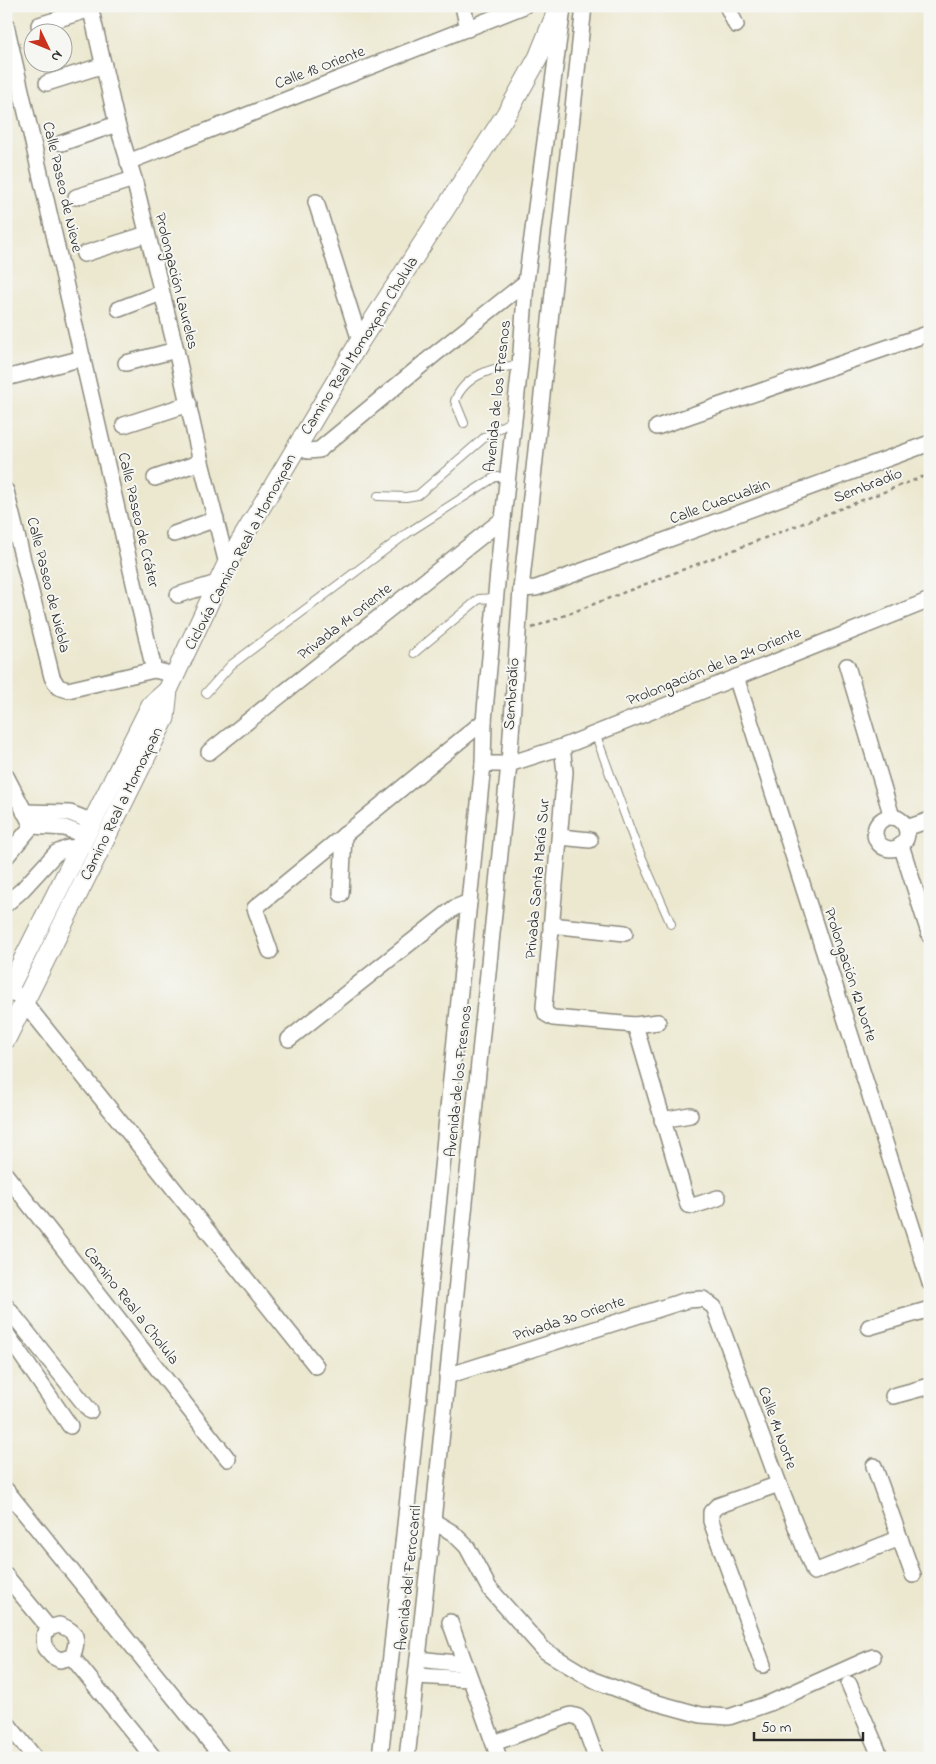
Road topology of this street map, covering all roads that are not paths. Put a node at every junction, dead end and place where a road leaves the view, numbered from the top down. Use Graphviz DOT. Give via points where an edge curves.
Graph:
graph roads {
  1 [pos="463,6"];
  2 [pos="524,6"];
  3 [pos="559,6"];
  4 [pos="563,6"];
  5 [pos="584,6"];
  6 [pos="728,6"];
  7 [pos="91,8"];
  8 [pos="49,22"];
  9 [pos="6,25"];
  10 [pos="736,25"];
  11 [pos="468,29"];
  12 [pos="104,66"];
  13 [pos="47,83"];
  14 [pos="117,124"];
  15 [pos="62,143"];
  16 [pos="128,162"];
  17 [pos="134,179"];
  18 [pos="76,197"];
  19 [pos="316,202"];
  20 [pos="147,234"];
  21 [pos="84,254"];
  22 [pos="526,282"];
  23 [pos="161,293"];
  24 [pos="119,309"];
  25 [pos="930,333"];
  26 [pos="360,341"];
  27 [pos="176,350"];
  28 [pos="84,358"];
  29 [pos="126,363"];
  30 [pos="520,366"];
  31 [pos="6,378"];
  32 [pos="188,404"];
  33 [pos="515,419"];
  34 [pos="464,423"];
  35 [pos="124,425"];
  36 [pos="657,427"];
  37 [pos="930,443"];
  38 [pos="297,447"];
  39 [pos="201,462"];
  40 [pos="508,477"];
  41 [pos="155,478"];
  42 [pos="6,491"];
  43 [pos="378,496"];
  44 [pos="503,519"];
  45 [pos="216,520"];
  46 [pos="174,534"];
  47 [pos="227,564"];
  48 [pos="218,583"];
  49 [pos="521,589"];
  50 [pos="178,595"];
  51 [pos="496,598"];
  52 [pos="930,600"];
  53 [pos="414,653"];
  54 [pos="847,666"];
  55 [pos="154,670"];
  56 [pos="736,677"];
  57 [pos="171,682"];
  58 [pos="206,693"];
  59 [pos="484,721"];
  60 [pos="596,733"];
  61 [pos="562,747"];
  62 [pos="209,752"];
  63 [pos="483,764"];
  64 [pos="510,764"];
  65 [pos="6,776"];
  66 [pos="24,812"];
  67 [pos="892,817"];
  68 [pos="930,820"];
  69 [pos="32,826"];
  70 [pos="906,828"];
  71 [pos="86,835"];
  72 [pos="344,835"];
  73 [pos="560,837"];
  74 [pos="590,840"];
  75 [pos="901,845"];
  76 [pos="6,857"];
  77 [pos="341,894"];
  78 [pos="469,902"];
  79 [pos="6,904"];
  80 [pos="671,924"];
  81 [pos="551,925"];
  82 [pos="625,933"];
  83 [pos="930,936"];
  84 [pos="270,951"];
  85 [pos="7,990"];
  86 [pos="24,1002"];
  87 [pos="658,1022"];
  88 [pos="635,1025"];
  89 [pos="290,1039"];
  90 [pos="8,1046"];
  91 [pos="690,1115"];
  92 [pos="662,1120"];
  93 [pos="6,1175"];
  94 [pos="718,1198"];
  95 [pos="930,1283"];
  96 [pos="703,1299"];
  97 [pos="6,1306"];
  98 [pos="930,1309"];
  99 [pos="869,1327"];
  100 [pos="6,1333"];
  101 [pos="316,1366"];
  102 [pos="447,1376"];
  103 [pos="930,1386"];
  104 [pos="893,1396"];
  105 [pos="444,1402"];
  106 [pos="90,1411"];
  107 [pos="70,1426"];
  108 [pos="228,1459"];
  109 [pos="874,1466"];
  110 [pos="779,1484"];
  111 [pos="6,1490"];
  112 [pos="433,1521"];
  113 [pos="900,1538"];
  114 [pos="913,1575"];
  115 [pos="6,1576"];
  116 [pos="450,1622"];
  117 [pos="49,1628"];
  118 [pos="72,1657"];
  119 [pos="873,1657"];
  120 [pos="418,1659"];
  121 [pos="762,1666"];
  122 [pos="468,1671"];
  123 [pos="416,1676"];
  124 [pos="849,1684"];
  125 [pos="6,1722"];
  126 [pos="494,1743"];
  127 [pos="35,1758"];
  128 [pos="154,1758"];
  129 [pos="223,1758"];
  130 [pos="380,1758"];
  131 [pos="408,1758"];
  132 [pos="499,1758"];
  133 [pos="596,1758"];
  134 [pos="881,1758"];
  1 -- 11 [label="street"];
  2 -- 11 [label="street, Calle 18 Oriente"];
  3 -- 26 [label="street, Camino Real Momoxpan Cholula" via="538,58 510,108"];
  4 -- 22 [label="street, Avenida de los Fresnos"];
  5 -- 49 [label="street, Avenida de los Fresnos"];
  6 -- 10 [label="street"];
  7 -- 8 [label="street"];
  7 -- 12 [label="street, Prolongación Laureles"];
  9 -- 28 [label="street, Calle Paseo de Nieve"];
  11 -- 16 [label="street, Calle 18 Oriente"];
  12 -- 13 [label="street"];
  12 -- 14 [label="street, Prolongación Laureles"];
  14 -- 15 [label="street"];
  14 -- 16 [label="street, Prolongación Laureles"];
  16 -- 17 [label="street, Prolongación Laureles"];
  17 -- 18 [label="street"];
  17 -- 20 [label="street, Prolongación Laureles"];
  19 -- 26 [label="street"];
  20 -- 21 [label="street"];
  20 -- 23 [label="street, Prolongación Laureles"];
  22 -- 30 [label="street, Avenida de los Fresnos"];
  22 -- 38 [label="street" via="319,450"];
  23 -- 24 [label="street"];
  23 -- 27 [label="street, Prolongación Laureles"];
  25 -- 36 [label="street"];
  26 -- 38 [label="street, Camino Real Momoxpan Cholula"];
  27 -- 29 [label="street"];
  27 -- 32 [label="street, Prolongación Laureles"];
  28 -- 31 [label="street"];
  28 -- 55 [label="street, Calle Paseo de Cráter"];
  30 -- 33 [label="street, Avenida de los Fresnos"];
  30 -- 34 [label="lane" via="506,366 470,379 455,400"];
  32 -- 35 [label="street"];
  32 -- 39 [label="street, Prolongación Laureles"];
  33 -- 40 [label="street, Avenida de los Fresnos"];
  33 -- 43 [label="lane" via="485,438 418,495 406,498"];
  37 -- 49 [label="street, Calle Cuacualzin" via="536,588"];
  38 -- 47 [label="street, Camino Real Momoxpan Cholula"];
  39 -- 41 [label="street"];
  39 -- 45 [label="street, Prolongación Laureles"];
  40 -- 44 [label="street, Avenida de los Fresnos"];
  40 -- 58 [label="lane" via="495,477 409,532 231,665"];
  42 -- 55 [label="street, Calle Paseo de Niebla" via="52,677 58,687 68,690"];
  44 -- 51 [label="street, Avenida de los Fresnos"];
  44 -- 62 [label="street, Privada 14 Oriente"];
  45 -- 46 [label="street"];
  45 -- 47 [label="street, Prolongación Laureles"];
  47 -- 48 [label="street, Camino Real Momoxpan Cholula"];
  48 -- 50 [label="street"];
  48 -- 57 [label="street, Camino Real Momoxpan Cholula"];
  49 -- 64 [label="street, Avenida de los Fresnos"];
  51 -- 53 [label="lane" via="479,599"];
  51 -- 59 [label="street, Avenida de los Fresnos"];
  52 -- 56 [label="street, Prolongación de la 24 Oriente"];
  54 -- 67 [label="street"];
  55 -- 57 [label="street"];
  56 -- 60 [label="street, Prolongación de la 24 Oriente"];
  56 -- 95 [label="street, Prolongación 12 Norte"];
  57 -- 71 [label="street, Camino Real a Momoxpan" via="151,705"];
  57 -- 86 [label="street, Camino Real a Momoxpan" via="165,718"];
  59 -- 63 [label="street, Avenida de los Fresnos"];
  59 -- 72 [label="street"];
  60 -- 61 [label="street, Prolongación de la 24 Oriente"];
  60 -- 80 [label="lane" via="634,840"];
  61 -- 64 [label="street, Prolongación de la 24 Oriente"];
  61 -- 73 [label="street, Privada Santa María Sur" via="566,772"];
  63 -- 64 [label="street"];
  63 -- 78 [label="street, Avenida de los Fresnos"];
  64 -- 102 [label="street, Avenida de los Fresnos"];
  65 -- 66 [label="street"];
  66 -- 69 [label="street"];
  66 -- 71 [label="street" via="70,813"];
  67 -- 70 [label="street" via="903,822"];
  67 -- 75 [label="street" via="877,825 875,833 884,847"];
  68 -- 70 [label="street"];
  69 -- 71 [label="street" via="65,828"];
  69 -- 76 [label="street"];
  70 -- 75 [label="street"];
  71 -- 79 [label="street" via="56,853"];
  71 -- 85 [label="street, Camino Real a Momoxpan"];
  72 -- 77 [label="street"];
  72 -- 84 [label="street" via="255,908"];
  73 -- 74 [label="street"];
  73 -- 81 [label="street, Privada Santa María Sur"];
  75 -- 83 [label="street"];
  78 -- 89 [label="street" via="454,908"];
  78 -- 130 [label="street, Avenida de los Fresnos"];
  81 -- 82 [label="street"];
  81 -- 88 [label="street, Privada Santa María Sur" via="546,1014 553,1018"];
  85 -- 86 [label="street"];
  86 -- 90 [label="street, Camino Real a Momoxpan"];
  86 -- 101 [label="street"];
  87 -- 88 [label="street"];
  88 -- 92 [label="street"];
  91 -- 92 [label="street"];
  92 -- 94 [label="street" via="688,1206"];
  93 -- 108 [label="street, Camino Real a Cholula"];
  96 -- 102 [label="street, Privada 30 Oriente" via="687,1300"];
  96 -- 110 [label="street, Calle 14 Norte" via="714,1307"];
  97 -- 106 [label="street"];
  98 -- 99 [label="street"];
  100 -- 107 [label="street"];
  102 -- 105 [label="street, Avenida de los Fresnos"];
  103 -- 104 [label="street"];
  105 -- 112 [label="street, Avenida del Ferrocarril"];
  109 -- 113 [label="street"];
  110 -- 113 [label="street, Calle 14 Norte" via="814,1572"];
  110 -- 121 [label="street" via="717,1506 711,1512 711,1521"];
  111 -- 129 [label="street"];
  112 -- 119 [label="street" via="463,1543 489,1588 545,1651 593,1680 650,1701 701,1715 729,1717 770,1703"];
  112 -- 120 [label="street, Avenida del Ferrocarril"];
  113 -- 114 [label="street"];
  115 -- 117 [label="street"];
  116 -- 122 [label="street"];
  117 -- 118 [label="street" via="59,1625 74,1634 77,1644"];
  117 -- 118 [label="street" via="44,1636 45,1648 60,1660"];
  118 -- 128 [label="street"];
  120 -- 122 [label="street"];
  120 -- 123 [label="street, Avenida del Ferrocarril"];
  122 -- 123 [label="street"];
  122 -- 126 [label="street"];
  123 -- 131 [label="street, Avenida del Ferrocarril"];
  124 -- 134 [label="street"];
  125 -- 127 [label="street"];
  126 -- 132 [label="street"];
  126 -- 133 [label="street" via="571,1715 583,1722"];
}
